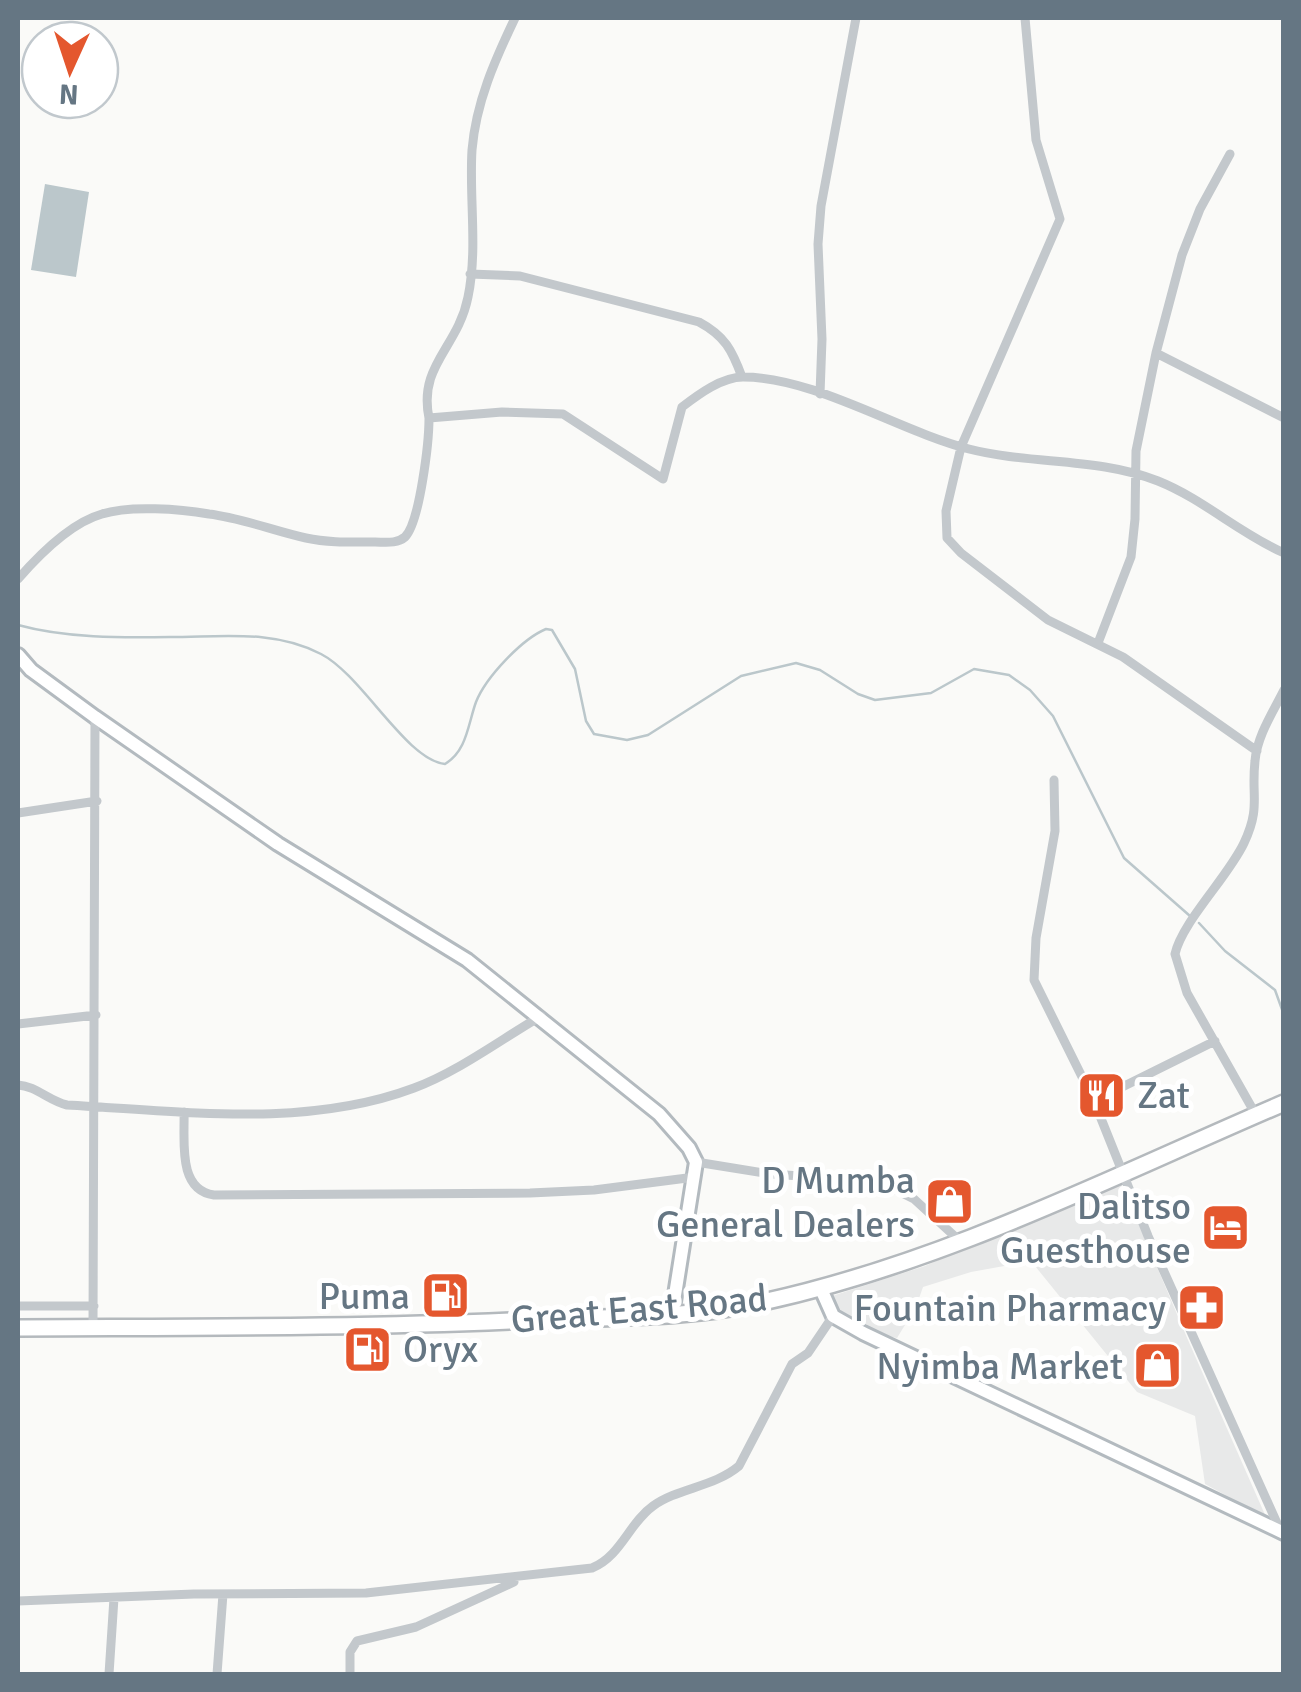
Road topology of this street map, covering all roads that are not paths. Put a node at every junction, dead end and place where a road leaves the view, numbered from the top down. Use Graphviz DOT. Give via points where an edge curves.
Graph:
graph roads {
  1 [pos="515,18"];
  2 [pos="856,18"];
  3 [pos="1025,18"];
  4 [pos="1230,154"];
  5 [pos="470,274"];
  6 [pos="1156,353"];
  7 [pos="742,377"];
  8 [pos="820,394"];
  9 [pos="429,418"];
  10 [pos="1284,418"];
  11 [pos="960,447"];
  12 [pos="1134,472"];
  13 [pos="1284,554"];
  14 [pos="18,579"];
  15 [pos="1098,644"];
  16 [pos="18,655"];
  17 [pos="1284,690"];
  18 [pos="95,718"];
  19 [pos="1257,752"];
  20 [pos="1054,780"];
  21 [pos="97,801"];
  22 [pos="18,813"];
  23 [pos="96,1016"];
  24 [pos="540,1016"];
  25 [pos="18,1024"];
  26 [pos="1215,1042"];
  27 [pos="18,1085"];
  28 [pos="1094,1101"];
  29 [pos="1284,1102"];
  30 [pos="96,1106"];
  31 [pos="184,1112"];
  32 [pos="1256,1115"];
  33 [pos="696,1170"];
  34 [pos="1122,1176"];
  35 [pos="961,1242"];
  36 [pos="821,1289"];
  37 [pos="18,1306"];
  38 [pos="94,1306"];
  39 [pos="672,1314"];
  40 [pos="833,1316"];
  41 [pos="18,1328"];
  42 [pos="93,1328"];
  43 [pos="1282,1532"];
  44 [pos="521,1578"];
  45 [pos="223,1594"];
  46 [pos="114,1598"];
  47 [pos="18,1601"];
  48 [pos="109,1674"];
  49 [pos="217,1674"];
  50 [pos="350,1674"];
  1 -- 5 [label="street" via="488,74 473,142"];
  2 -- 8 [label="street" via="821,206"];
  3 -- 11 [label="street" via="1039,156 1060,219"];
  4 -- 6 [label="street" via="1186,241"];
  5 -- 7 [label="street" via="520,276 698,322 720,333"];
  5 -- 9 [label="street" via="458,330 428,382"];
  6 -- 10 [label="street"];
  6 -- 12 [label="street"];
  7 -- 8 [label="street"];
  7 -- 9 [label="street" via="682,407 663,479 564,414"];
  8 -- 11 [label="street"];
  9 -- 14 [label="street" via="414,518 398,541 310,539 209,514 122,510 82,523"];
  11 -- 12 [label="street"];
  11 -- 15 [label="street" via="946,511 950,543 1048,620"];
  12 -- 13 [label="street" via="1177,489"];
  12 -- 15 [label="street" via="1130,556"];
  15 -- 19 [label="street"];
  16 -- 18 [label="street"];
  17 -- 19 [label="street"];
  18 -- 21 [label="street"];
  18 -- 24 [label="street" via="278,844 444,944"];
  19 -- 26 [label="street" via="1257,801 1248,834 1176,948 1187,993"];
  20 -- 28 [label="street" via="1055,831 1034,980"];
  21 -- 22 [label="street"];
  21 -- 23 [label="street"];
  23 -- 25 [label="street"];
  23 -- 30 [label="street"];
  24 -- 31 [label="street" via="441,1075 377,1100 277,1112"];
  24 -- 33 [label="street" via="658,1114 689,1148"];
  26 -- 28 [label="street"];
  26 -- 32 [label="street"];
  27 -- 30 [label="street" via="56,1102"];
  28 -- 34 [label="street"];
  29 -- 32 [label="highway, Great East Road"];
  30 -- 31 [label="street"];
  30 -- 38 [label="street"];
  31 -- 33 [label="street" via="188,1178 206,1194 594,1190"];
  32 -- 34 [label="highway, Great East Road"];
  33 -- 35 [label="street" via="878,1181 914,1199"];
  33 -- 39 [label="street"];
  34 -- 35 [label="highway, Great East Road"];
  34 -- 43 [label="street"];
  35 -- 36 [label="highway, Great East Road"];
  36 -- 39 [label="highway, Great East Road"];
  36 -- 40 [label="street"];
  37 -- 38 [label="street"];
  38 -- 42 [label="street"];
  39 -- 42 [label="highway, Great East Road"];
  40 -- 43 [label="street"];
  40 -- 44 [label="street" via="808,1353 792,1364 735,1469 651,1507 600,1565"];
  41 -- 42 [label="highway, Great East Road"];
  44 -- 45 [label="street" via="366,1593"];
  44 -- 50 [label="street" via="428,1622 358,1641 350,1652"];
  45 -- 46 [label="street"];
  45 -- 49 [label="street"];
  46 -- 47 [label="street"];
  46 -- 48 [label="street"];
}
